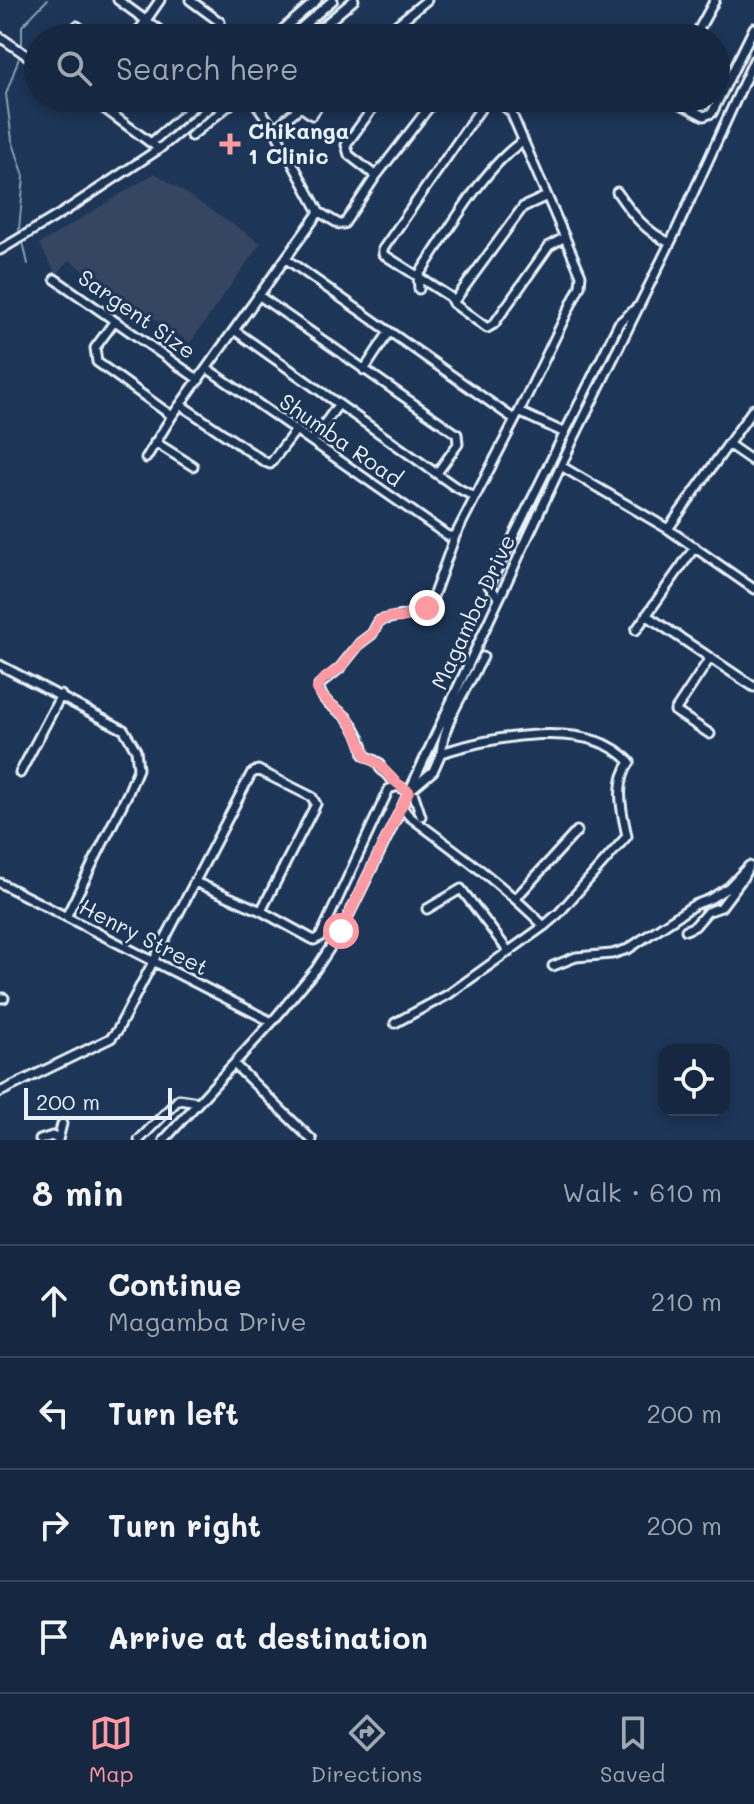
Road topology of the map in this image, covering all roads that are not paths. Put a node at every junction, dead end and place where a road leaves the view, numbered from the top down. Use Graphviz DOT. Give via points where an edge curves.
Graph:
graph roads {
  1 [pos="118,0"];
  2 [pos="160,0"];
  3 [pos="190,0"];
  4 [pos="317,0"];
  5 [pos="333,0"];
  6 [pos="354,0"];
  7 [pos="427,0"];
  8 [pos="715,0"];
  9 [pos="145,21"];
  10 [pos="220,22"];
  11 [pos="143,24"];
  12 [pos="149,24"];
  13 [pos="289,24"];
  14 [pos="305,24"];
  15 [pos="326,24"];
  16 [pos="397,24"];
  17 [pos="702,24"];
  18 [pos="754,28"];
  19 [pos="0,37"];
  20 [pos="24,53"];
  21 [pos="754,60"];
  22 [pos="730,77"];
  23 [pos="110,112"];
  24 [pos="187,112"];
  25 [pos="204,112"];
  26 [pos="221,112"];
  27 [pos="262,112"];
  28 [pos="295,112"];
  29 [pos="370,112"];
  30 [pos="425,112"];
  31 [pos="481,112"];
  32 [pos="511,112"];
  33 [pos="274,129"];
  34 [pos="191,136"];
  35 [pos="523,141"];
  36 [pos="152,142"];
  37 [pos="159,149"];
  38 [pos="376,176"];
  39 [pos="617,192"];
  40 [pos="547,196"];
  41 [pos="319,212"];
  42 [pos="565,237"];
  43 [pos="670,243"];
  44 [pos="0,250"];
  45 [pos="286,259"];
  46 [pos="418,276"];
  47 [pos="55,279"];
  48 [pos="419,289"];
  49 [pos="258,295"];
  50 [pos="453,303"];
  51 [pos="639,306"];
  52 [pos="114,322"];
  53 [pos="234,330"];
  54 [pos="389,332"];
  55 [pos="208,369"];
  56 [pos="364,370"];
  57 [pos="199,380"];
  58 [pos="181,405"];
  59 [pos="338,405"];
  60 [pos="754,408"];
  61 [pos="517,415"];
  62 [pos="172,416"];
  63 [pos="296,430"];
  64 [pos="564,432"];
  65 [pos="574,438"];
  66 [pos="312,441"];
  67 [pos="155,442"];
  68 [pos="728,444"];
  69 [pos="146,458"];
  70 [pos="754,462"];
  71 [pos="193,466"];
  72 [pos="561,466"];
  73 [pos="437,473"];
  74 [pos="475,497"];
  75 [pos="668,529"];
  76 [pos="455,536"];
  77 [pos="695,547"];
  78 [pos="754,589"];
  79 [pos="499,598"];
  80 [pos="646,615"];
  81 [pos="636,630"];
  82 [pos="483,657"];
  83 [pos="710,658"];
  84 [pos="0,665"];
  85 [pos="754,687"];
  86 [pos="61,695"];
  87 [pos="710,734"];
  88 [pos="441,753"];
  89 [pos="20,773"];
  90 [pos="398,786"];
  91 [pos="409,791"];
  92 [pos="402,807"];
  93 [pos="421,816"];
  94 [pos="577,831"];
  95 [pos="195,882"];
  96 [pos="0,883"];
  97 [pos="515,899"];
  98 [pos="427,909"];
  99 [pos="261,911"];
  100 [pos="66,917"];
  101 [pos="544,926"];
  102 [pos="686,930"];
  103 [pos="509,952"];
  104 [pos="152,962"];
  105 [pos="553,966"];
  106 [pos="272,1022"];
  107 [pos="395,1023"];
  108 [pos="234,1064"];
  109 [pos="0,1092"];
  110 [pos="198,1102"];
  111 [pos="62,1124"];
  112 [pos="167,1139"];
  113 [pos="40,1140"];
  114 [pos="58,1140"];
  115 [pos="139,1140"];
  116 [pos="312,1140"];
  1 -- 9 [label="street"];
  2 -- 9 [label="street"];
  3 -- 10 [label="street"];
  4 -- 13 [label="street"];
  5 -- 14 [label="street"];
  6 -- 15 [label="street"];
  7 -- 16 [label="street"];
  8 -- 17 [label="street"];
  9 -- 11 [label="street"];
  9 -- 12 [label="street"];
  18 -- 22 [label="street"];
  19 -- 20 [label="street"];
  21 -- 43 [label="street, Magamba Drive"];
  23 -- 36 [label="street"];
  24 -- 36 [label="street"];
  25 -- 37 [label="street"];
  26 -- 34 [label="street"];
  27 -- 33 [label="street"];
  28 -- 33 [label="street"];
  29 -- 38 [label="street" via="346,145 349,155"];
  30 -- 38 [label="street"];
  31 -- 46 [label="street" via="383,249 386,257"];
  32 -- 35 [label="street"];
  33 -- 41 [label="street"];
  35 -- 40 [label="street"];
  35 -- 46 [label="street" via="503,156"];
  36 -- 37 [label="street"];
  37 -- 44 [label="street"];
  38 -- 41 [label="street" via="344,224"];
  39 -- 43 [label="street" via="636,219"];
  40 -- 42 [label="street"];
  40 -- 50 [label="street" via="523,207"];
  41 -- 45 [label="street"];
  42 -- 50 [label="street" via="549,246 491,327"];
  42 -- 61 [label="street" via="581,275 580,286"];
  43 -- 51 [label="street, Magamba Drive"];
  45 -- 49 [label="street"];
  45 -- 54 [label="street"];
  46 -- 48 [label="street"];
  46 -- 50 [label="street"];
  47 -- 52 [label="street, Sargent Size"];
  49 -- 53 [label="street"];
  49 -- 56 [label="street"];
  51 -- 64 [label="street" via="619,323"];
  51 -- 65 [label="street, Magamba Drive"];
  52 -- 57 [label="street, Sargent Size"];
  52 -- 62 [label="street" via="95,348 97,362"];
  53 -- 55 [label="street"];
  53 -- 59 [label="street"];
  54 -- 56 [label="street"];
  54 -- 61 [label="street"];
  55 -- 57 [label="street"];
  55 -- 63 [label="street, Shumba Road"];
  56 -- 73 [label="street" via="457,434 458,444"];
  57 -- 58 [label="street"];
  58 -- 62 [label="street"];
  58 -- 63 [label="street" via="270,464"];
  59 -- 66 [label="street"];
  59 -- 73 [label="street"];
  60 -- 68 [label="street"];
  61 -- 64 [label="street"];
  61 -- 74 [label="street"];
  62 -- 67 [label="street"];
  63 -- 66 [label="street, Shumba Road"];
  64 -- 65 [label="street"];
  64 -- 79 [label="street" via="489,586"];
  65 -- 72 [label="street, Magamba Drive"];
  66 -- 76 [label="street, Shumba Road"];
  67 -- 69 [label="street"];
  67 -- 71 [label="street"];
  68 -- 70 [label="street"];
  68 -- 75 [label="street"];
  72 -- 75 [label="street"];
  72 -- 79 [label="street, Magamba Drive"];
  73 -- 74 [label="street"];
  74 -- 76 [label="street"];
  75 -- 77 [label="street"];
  76 -- 90 [label="street" via="430,605 379,621 317,689 351,723 366,757 379,763"];
  77 -- 78 [label="street"];
  77 -- 80 [label="street"];
  79 -- 91 [label="street, Magamba Drive"];
  80 -- 81 [label="street"];
  80 -- 83 [label="street"];
  82 -- 88 [label="street"];
  83 -- 85 [label="street"];
  83 -- 87 [label="street" via="675,711"];
  84 -- 86 [label="street"];
  86 -- 89 [label="street"];
  86 -- 100 [label="street" via="124,730 136,750 138,769"];
  88 -- 91 [label="street" via="433,771"];
  88 -- 101 [label="street" via="539,734 610,746 630,762 620,806 627,836"];
  90 -- 91 [label="street"];
  90 -- 99 [label="street" via="389,789 320,937 314,940"];
  91 -- 92 [label="street, Magamba Drive"];
  91 -- 93 [label="street"];
  92 -- 97 [label="street"];
  92 -- 106 [label="street, Magamba Drive" via="341,931"];
  94 -- 97 [label="street"];
  95 -- 99 [label="street"];
  95 -- 99 [label="street" via="251,774 262,770 316,804"];
  95 -- 104 [label="street"];
  96 -- 100 [label="street, Henry Street"];
  97 -- 101 [label="street"];
  98 -- 103 [label="street" via="461,889"];
  100 -- 104 [label="street, Henry Street"];
  101 -- 103 [label="street"];
  102 -- 105 [label="street" via="721,907 749,866 729,887 628,949"];
  103 -- 107 [label="street"];
  104 -- 106 [label="street, Henry Street"];
  104 -- 109 [label="street" via="111,1038"];
  106 -- 108 [label="street, Magamba Drive"];
  108 -- 110 [label="street, Magamba Drive"];
  108 -- 116 [label="street"];
  110 -- 112 [label="street, Magamba Drive"];
  110 -- 115 [label="street" via="179,1099"];
  111 -- 114 [label="street"];
  113 -- 114 [label="street"];
}
